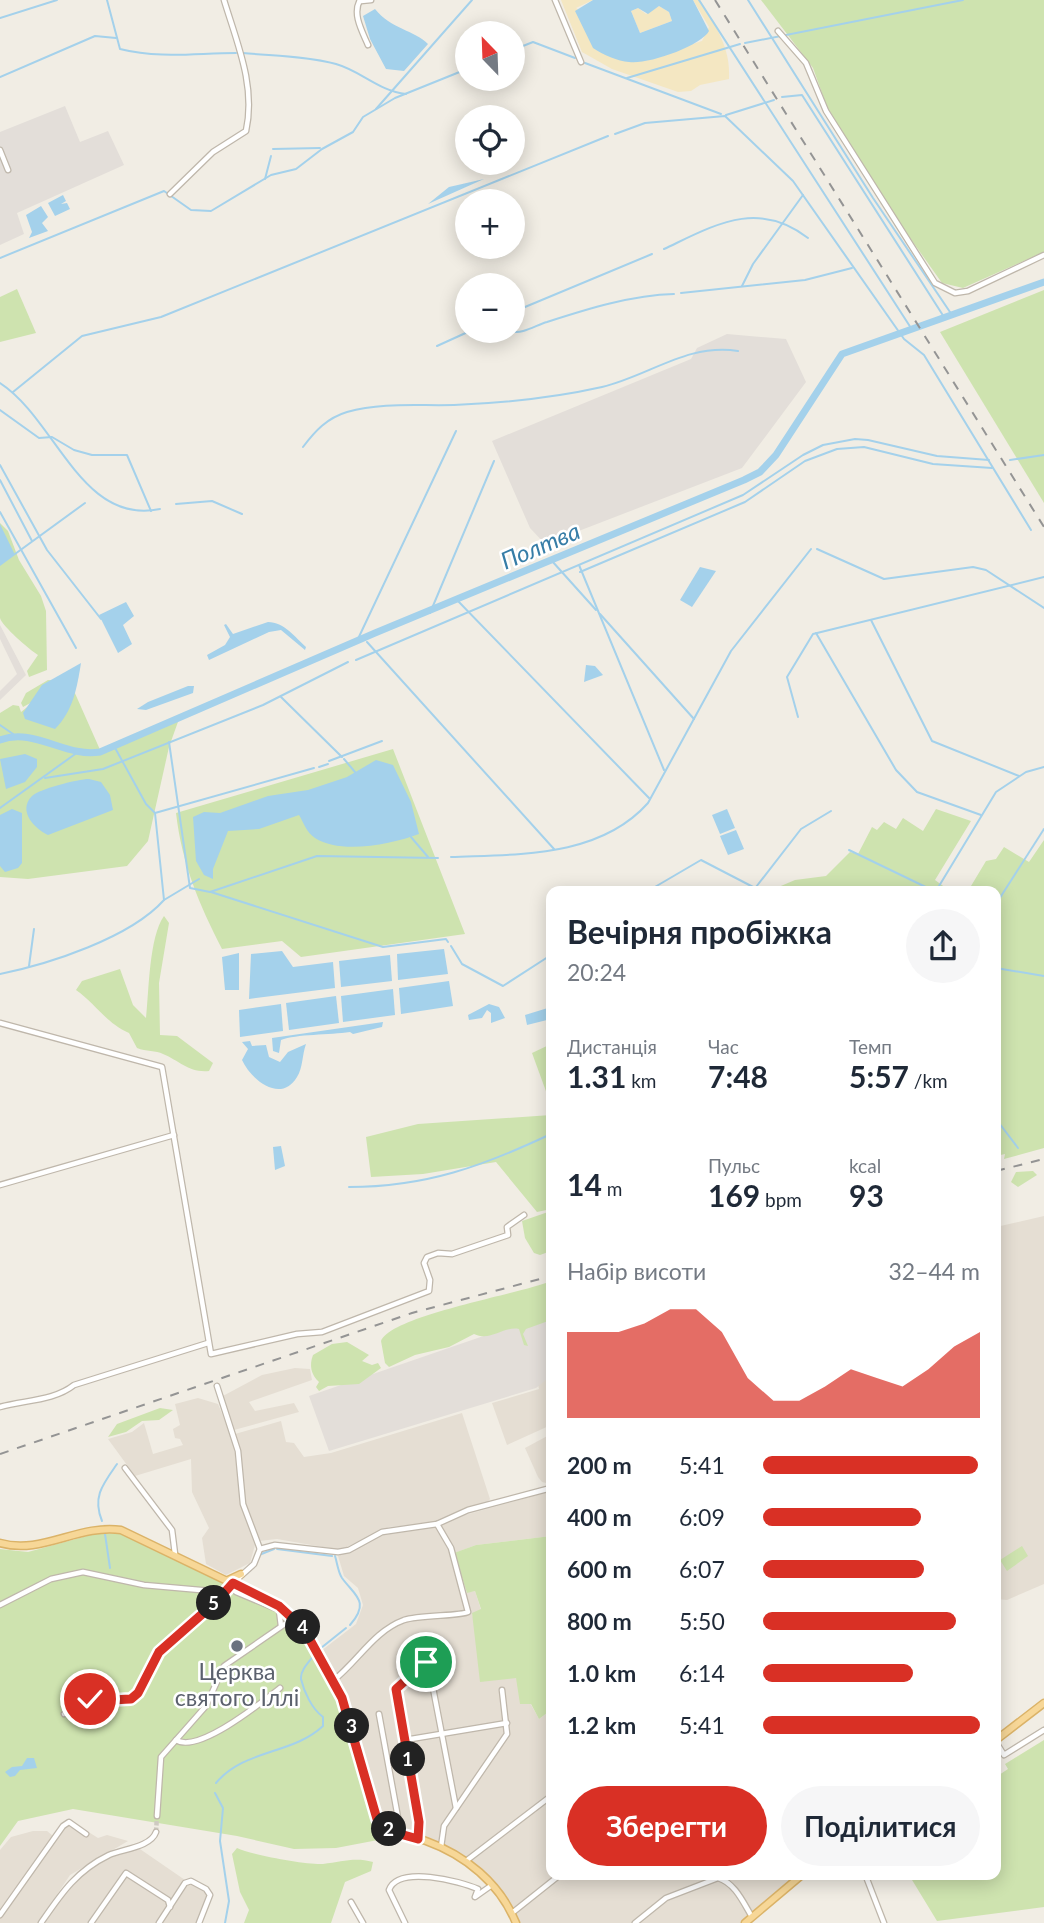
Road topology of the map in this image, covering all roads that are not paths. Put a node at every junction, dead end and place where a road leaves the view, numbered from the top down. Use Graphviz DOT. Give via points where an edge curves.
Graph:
graph roads {
  1 [pos="224,0"];
  2 [pos="371,0"];
  3 [pos="555,0"];
  4 [pos="360,1"];
  5 [pos="780,33"];
  6 [pos="368,46"];
  7 [pos="581,62"];
  8 [pos="0,149"];
  9 [pos="8,170"];
  10 [pos="170,194"];
  11 [pos="1044,255"];
  12 [pos="0,1023"];
  13 [pos="174,1135"];
  14 [pos="0,1185"];
  15 [pos="524,1215"];
  16 [pos="208,1343"];
  17 [pos="217,1386"];
  18 [pos="0,1408"];
  19 [pos="125,1468"];
  20 [pos="546,1489"];
  21 [pos="437,1524"];
  22 [pos="0,1544"];
  23 [pos="260,1549"];
  24 [pos="175,1554"];
  25 [pos="242,1574"];
  26 [pos="229,1581"];
  27 [pos="243,1588"];
  28 [pos="223,1592"];
  29 [pos="0,1605"];
  30 [pos="295,1618"];
  31 [pos="280,1629"];
  32 [pos="334,1680"];
  33 [pos="280,1688"];
  34 [pos="502,1690"];
  35 [pos="1044,1703"];
  36 [pos="64,1714"];
  37 [pos="379,1714"];
  38 [pos="508,1723"];
  39 [pos="1044,1730"];
  40 [pos="441,1733"];
  41 [pos="1001,1737"];
  42 [pos="176,1740"];
  43 [pos="405,1740"];
  44 [pos="1001,1750"];
  45 [pos="546,1800"];
  46 [pos="456,1808"];
  47 [pos="157,1816"];
  48 [pos="156,1832"];
  49 [pos="86,1834"];
  50 [pos="401,1835"];
  51 [pos="418,1839"];
  52 [pos="441,1847"];
  53 [pos="466,1861"];
  54 [pos="553,1880"];
  55 [pos="710,1880"];
  56 [pos="726,1880"];
  57 [pos="796,1880"];
  58 [pos="866,1880"];
  59 [pos="492,1885"];
  60 [pos="351,1902"];
  61 [pos="170,1907"];
  62 [pos="512,1913"];
  63 [pos="0,1915"];
  64 [pos="752,1917"];
  65 [pos="41,1923"];
  66 [pos="91,1923"];
  67 [pos="159,1923"];
  68 [pos="199,1923"];
  69 [pos="363,1923"];
  70 [pos="405,1923"];
  71 [pos="516,1923"];
  72 [pos="635,1923"];
  73 [pos="745,1923"];
  74 [pos="884,1923"];
  1 -- 10 [label="street" via="247,76 246,131 213,152"];
  2 -- 4 [label="street"];
  3 -- 7 [label="street"];
  4 -- 6 [label="street" via="358,22"];
  5 -- 11 [label="street" via="806,63 826,111 935,283 955,293 968,291"];
  8 -- 9 [label="street"];
  12 -- 13 [label="street" via="162,1067"];
  13 -- 14 [label="street"];
  13 -- 16 [label="street"];
  15 -- 16 [label="street" via="507,1227 509,1235 452,1254 427,1257 429,1291 418,1297 322,1332 211,1354"];
  16 -- 18 [label="street" via="74,1385 61,1394"];
  17 -- 23 [label="street" via="237,1451 243,1504"];
  19 -- 24 [label="street" via="172,1530"];
  20 -- 21 [label="street" via="468,1510"];
  21 -- 23 [label="street" via="395,1528 338,1552 275,1545"];
  21 -- 32 [label="street" via="451,1548 468,1612 397,1623"];
  22 -- 24 [label="main road" via="31,1547 104,1528 135,1535"];
  23 -- 25 [label="street" via="254,1564"];
  24 -- 26 [label="main road"];
  25 -- 26 [label="main road"];
  25 -- 27 [label="main road" via="239,1582"];
  26 -- 27 [label="main road"];
  26 -- 28 [label="street"];
  26 -- 31 [label="street" via="236,1591 279,1610"];
  27 -- 30 [label="main road"];
  28 -- 29 [label="street" via="144,1585 83,1572 51,1579"];
  28 -- 36 [label="street" via="153,1659 131,1699 90,1699"];
  30 -- 31 [label="street"];
  30 -- 32 [label="main road"];
  31 -- 42 [label="street" via="224,1666 214,1694"];
  32 -- 50 [label="main road" via="351,1721 373,1812 386,1828"];
  33 -- 42 [label="street" via="242,1718 195,1742"];
  34 -- 38 [label="street"];
  35 -- 41 [label="main road"];
  37 -- 50 [label="street"];
  38 -- 40 [label="street"];
  38 -- 46 [label="street" via="507,1734"];
  39 -- 44 [label="street" via="1004,1755"];
  40 -- 43 [label="street"];
  40 -- 43 [label="street" via="430,1662 426,1662 396,1689"];
  40 -- 46 [label="street"];
  42 -- 47 [label="street" via="159,1760"];
  43 -- 51 [label="street"];
  45 -- 53 [label="street"];
  46 -- 52 [label="street" via="444,1826"];
  48 -- 65 [label="street" via="149,1842 113,1854 76,1875"];
  49 -- 63 [label="street" via="69,1822 63,1826"];
  50 -- 51 [label="main road"];
  51 -- 52 [label="main road"];
  52 -- 53 [label="main road"];
  53 -- 59 [label="main road"];
  54 -- 62 [label="street"];
  55 -- 72 [label="street" via="666,1898"];
  56 -- 64 [label="street"];
  57 -- 64 [label="main road"];
  58 -- 74 [label="street"];
  59 -- 62 [label="main road"];
  59 -- 70 [label="street" via="475,1897 478,1889 459,1880 401,1878 389,1890"];
  60 -- 69 [label="street"];
  61 -- 66 [label="street" via="168,1900 126,1873"];
  61 -- 67 [label="street"];
  61 -- 68 [label="street" via="185,1883 196,1883 210,1895"];
  62 -- 71 [label="main road"];
  64 -- 73 [label="main road"];
}
